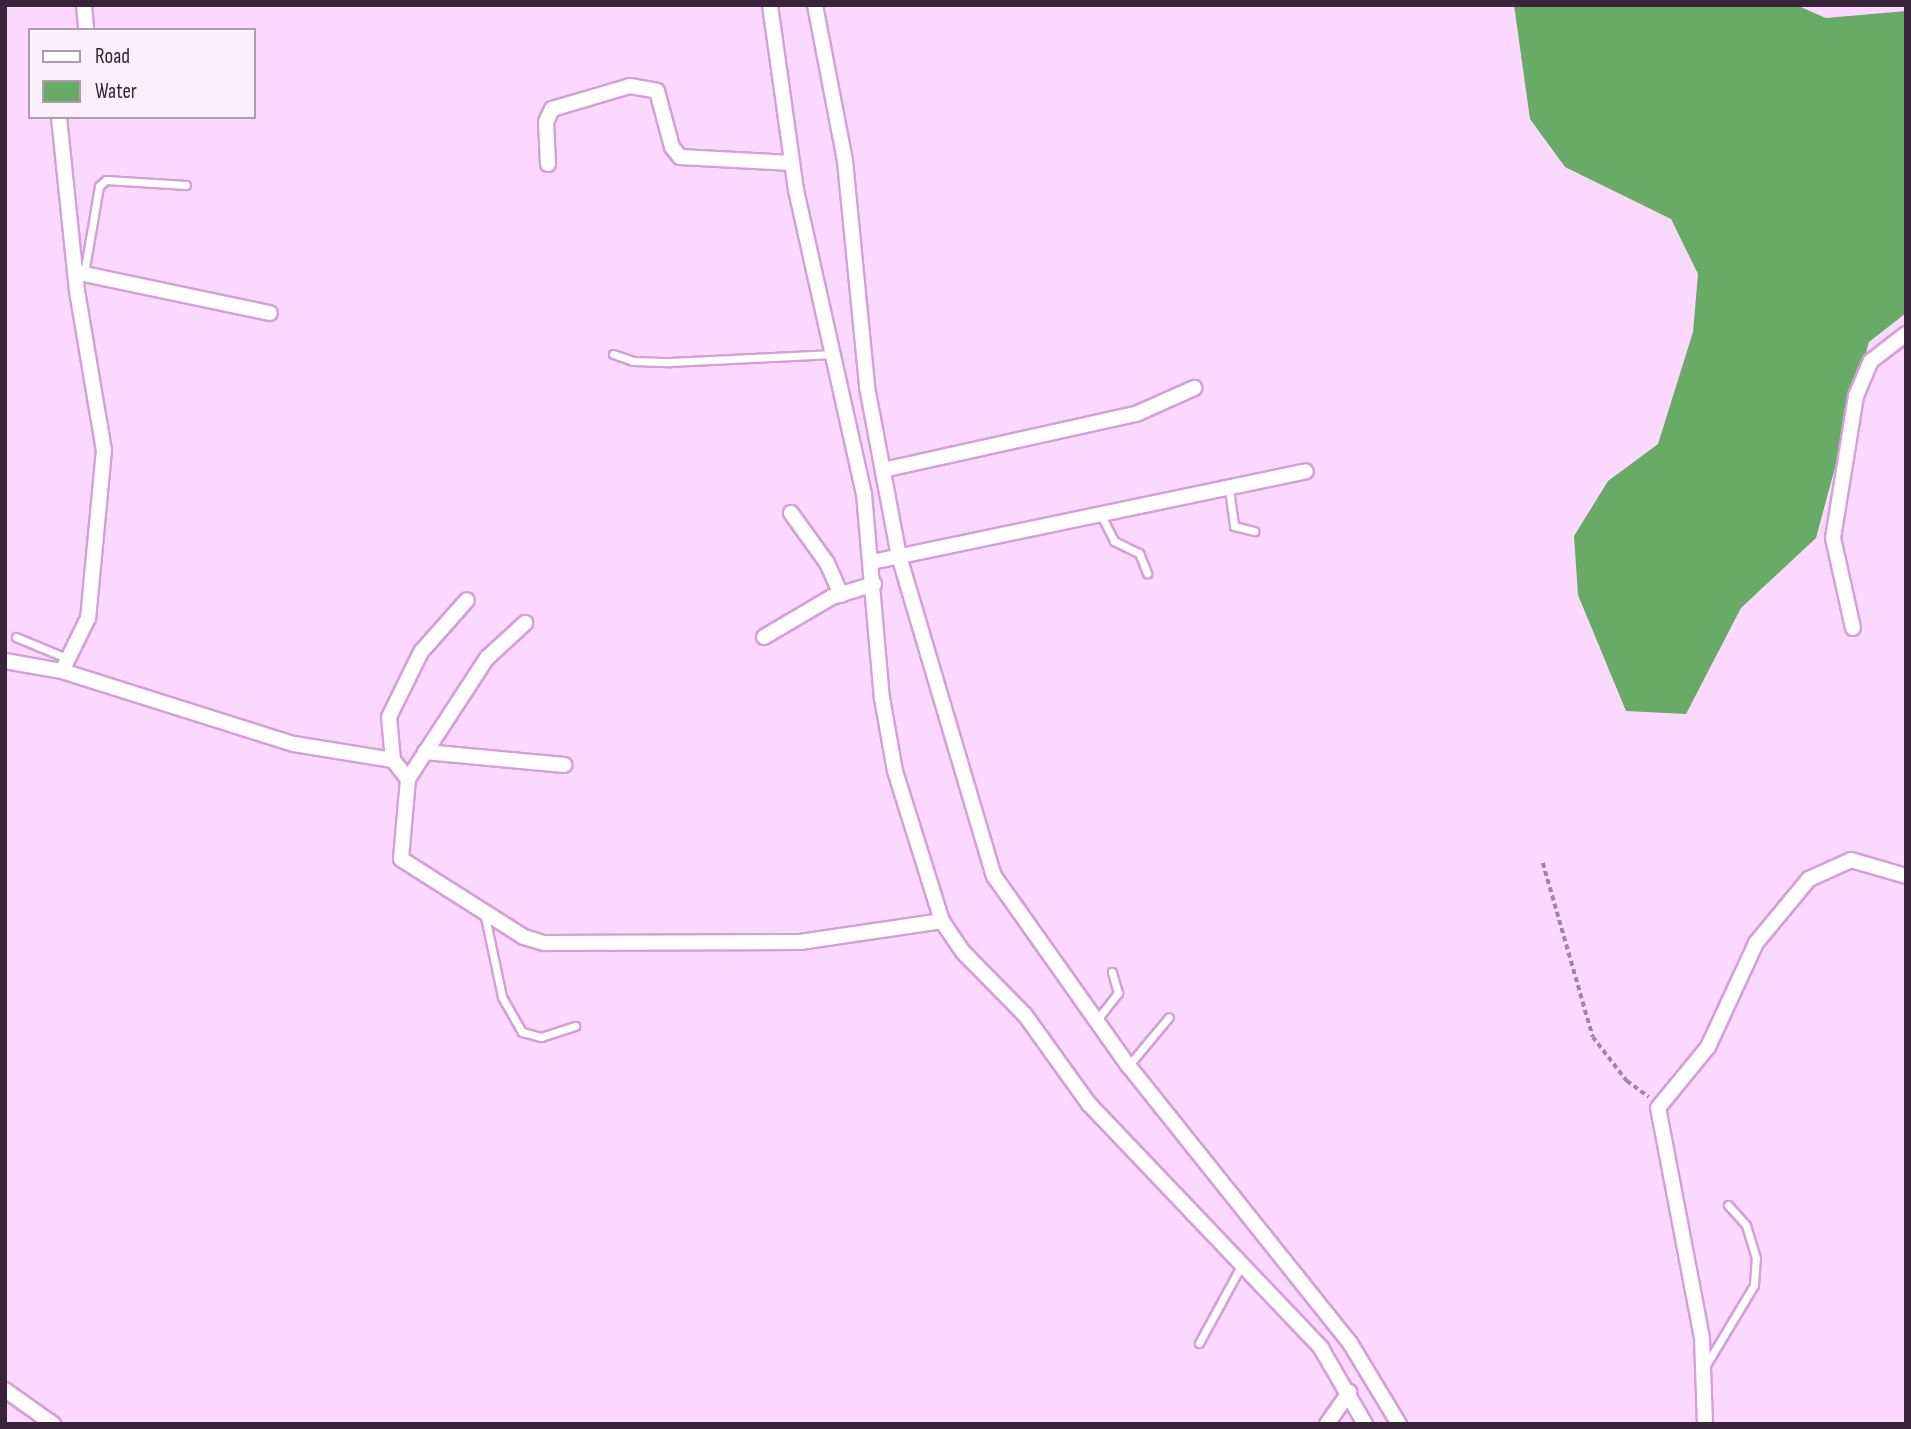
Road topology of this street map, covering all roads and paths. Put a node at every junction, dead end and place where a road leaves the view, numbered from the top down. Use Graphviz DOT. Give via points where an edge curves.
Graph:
graph roads {
  1 [pos="85,5"];
  2 [pos="770,5"];
  3 [pos="815,5"];
  4 [pos="86,28"];
  5 [pos="59,119"];
  6 [pos="792,163"];
  7 [pos="548,164"];
  8 [pos="186,185"];
  9 [pos="80,273"];
  10 [pos="270,313"];
  11 [pos="1906,334"];
  12 [pos="613,354"];
  13 [pos="834,354"];
  14 [pos="1194,388"];
  15 [pos="883,470"];
  16 [pos="1306,471"];
  17 [pos="1229,489"];
  18 [pos="791,513"];
  19 [pos="1102,517"];
  20 [pos="1254,531"];
  21 [pos="887,559"];
  22 [pos="1147,573"];
  23 [pos="874,584"];
  24 [pos="841,595"];
  25 [pos="467,600"];
  26 [pos="525,623"];
  27 [pos="1853,628"];
  28 [pos="16,637"];
  29 [pos="764,637"];
  30 [pos="5,661"];
  31 [pos="66,665"];
  32 [pos="425,752"];
  33 [pos="393,760"];
  34 [pos="564,765"];
  35 [pos="408,779"];
  36 [pos="1543,863"];
  37 [pos="1906,876"];
  38 [pos="483,908"];
  39 [pos="942,921"];
  40 [pos="1112,972"];
  41 [pos="1169,1017"];
  42 [pos="1096,1021"];
  43 [pos="575,1026"];
  44 [pos="1128,1065"];
  45 [pos="1660,1103"];
  46 [pos="1728,1205"];
  47 [pos="1243,1264"];
  48 [pos="1199,1343"];
  49 [pos="1703,1368"];
  50 [pos="5,1390"];
  51 [pos="1349,1392"];
  52 [pos="54,1424"];
  53 [pos="1327,1424"];
  54 [pos="1365,1424"];
  55 [pos="1399,1424"];
  56 [pos="1704,1424"];
  1 -- 4 [label="street"];
  2 -- 6 [label="street"];
  3 -- 15 [label="street" via="845,161 865,374"];
  5 -- 9 [label="street"];
  6 -- 7 [label="street" via="680,157 671,147 657,91 631,86 552,109 546,122"];
  6 -- 13 [label="street"];
  8 -- 9 [label="lane" via="106,180 99,186"];
  9 -- 10 [label="street"];
  9 -- 31 [label="street" via="104,450 90,606"];
  11 -- 27 [label="street" via="1871,361 1856,396 1833,537"];
  12 -- 13 [label="lane" via="633,361 670,362"];
  13 -- 21 [label="street"];
  14 -- 15 [label="street" via="1136,414"];
  15 -- 21 [label="street"];
  16 -- 17 [label="street"];
  17 -- 19 [label="street"];
  17 -- 20 [label="lane" via="1234,526"];
  18 -- 24 [label="street" via="827,563"];
  19 -- 21 [label="street"];
  19 -- 22 [label="lane" via="1114,541 1139,553"];
  21 -- 23 [label="street"];
  21 -- 42 [label="street" via="995,876"];
  23 -- 24 [label="street"];
  23 -- 39 [label="street" via="882,698 895,771"];
  24 -- 29 [label="street"];
  25 -- 33 [label="street" via="421,652 389,717"];
  26 -- 32 [label="street" via="487,659"];
  28 -- 31 [label="lane"];
  30 -- 31 [label="street"];
  31 -- 33 [label="street" via="294,744"];
  32 -- 34 [label="street"];
  32 -- 35 [label="street"];
  33 -- 35 [label="street"];
  35 -- 38 [label="street" via="401,859"];
  36 -- 45 [label="path" via="1593,1037 1627,1081"];
  37 -- 45 [label="street" via="1851,860 1809,879 1756,943 1708,1047"];
  38 -- 39 [label="street" via="524,937 544,943 800,942"];
  38 -- 43 [label="lane" via="502,997 522,1032 541,1037"];
  39 -- 47 [label="street" via="963,952 1025,1015 1089,1104"];
  40 -- 42 [label="lane" via="1118,993"];
  41 -- 44 [label="lane"];
  42 -- 44 [label="street"];
  44 -- 55 [label="street" via="1350,1343"];
  45 -- 49 [label="street" via="1657,1116 1702,1338"];
  46 -- 49 [label="lane" via="1746,1225 1756,1258 1754,1284"];
  47 -- 48 [label="lane"];
  47 -- 51 [label="street" via="1321,1349"];
  49 -- 56 [label="street"];
  50 -- 52 [label="street"];
  51 -- 53 [label="street"];
  51 -- 54 [label="street"];
}
